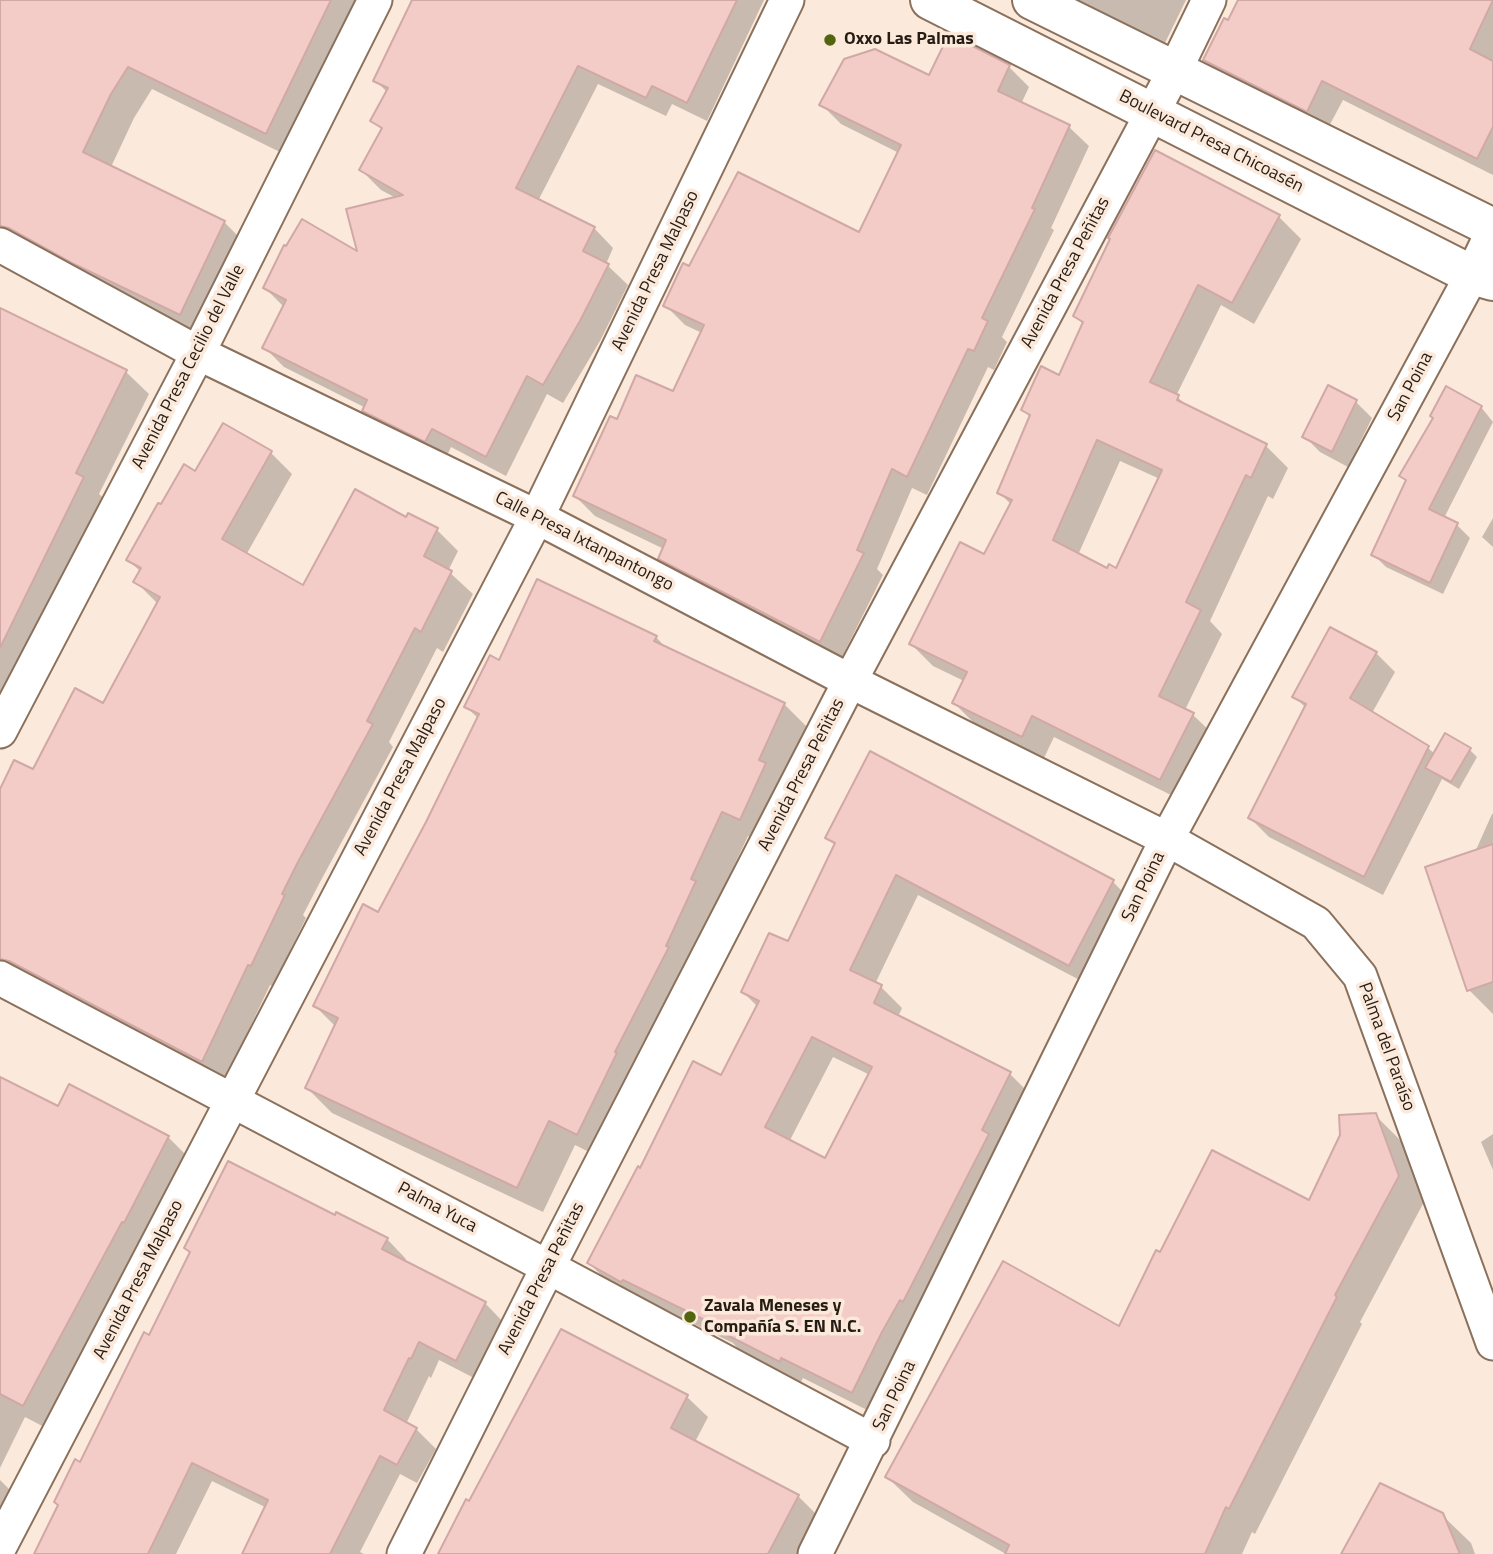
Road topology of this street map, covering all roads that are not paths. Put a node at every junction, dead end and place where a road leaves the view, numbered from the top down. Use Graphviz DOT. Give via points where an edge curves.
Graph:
graph roads {
  1 [pos="375,0"];
  2 [pos="787,0"];
  3 [pos="930,0"];
  4 [pos="1032,0"];
  5 [pos="1209,0"];
  6 [pos="1175,70"];
  7 [pos="1152,112"];
  8 [pos="1493,229"];
  9 [pos="0,245"];
  10 [pos="1483,278"];
  11 [pos="198,353"];
  12 [pos="537,517"];
  13 [pos="850,681"];
  14 [pos="0,731"];
  15 [pos="1167,839"];
  16 [pos="0,978"];
  17 [pos="232,1100"];
  18 [pos="548,1267"];
  19 [pos="1493,1343"];
  20 [pos="873,1441"];
  21 [pos="0,1546"];
  22 [pos="404,1554"];
  23 [pos="815,1554"];
  1 -- 11 [label="street, Avenida Presa Cecilio del Valle"];
  2 -- 12 [label="street, Avenida Presa Malpaso"];
  3 -- 7 [label="main road, Boulevard Presa Chicoasén"];
  4 -- 6 [label="main road"];
  5 -- 6 [label="street, Avenida Presa Peñitas"];
  6 -- 7 [label="street, Avenida Presa Peñitas"];
  6 -- 8 [label="main road"];
  7 -- 10 [label="main road, Boulevard Presa Chicoasén"];
  7 -- 13 [label="street, Avenida Presa Peñitas"];
  8 -- 10 [label="street, San Poina"];
  9 -- 11 [label="street, Calle Presa Ixtanpantongo"];
  10 -- 15 [label="street, San Poina"];
  11 -- 12 [label="street, Calle Presa Ixtanpantongo"];
  11 -- 14 [label="street, Avenida Presa Cecilio del Valle"];
  12 -- 13 [label="street, Calle Presa Ixtanpantongo"];
  12 -- 17 [label="street, Avenida Presa Malpaso"];
  13 -- 15 [label="street, Calle Presa Ixtanpantongo"];
  13 -- 18 [label="street, Avenida Presa Peñitas"];
  15 -- 19 [label="street, Palma del Paraíso" via="1316,923 1360,976"];
  15 -- 20 [label="street, San Poina"];
  16 -- 17 [label="street, Palma Yuca"];
  17 -- 18 [label="street, Palma Yuca"];
  17 -- 21 [label="street, Avenida Presa Malpaso"];
  18 -- 20 [label="street, Palma Yuca"];
  18 -- 22 [label="street, Avenida Presa Peñitas"];
  20 -- 23 [label="street, San Poina"];
}
